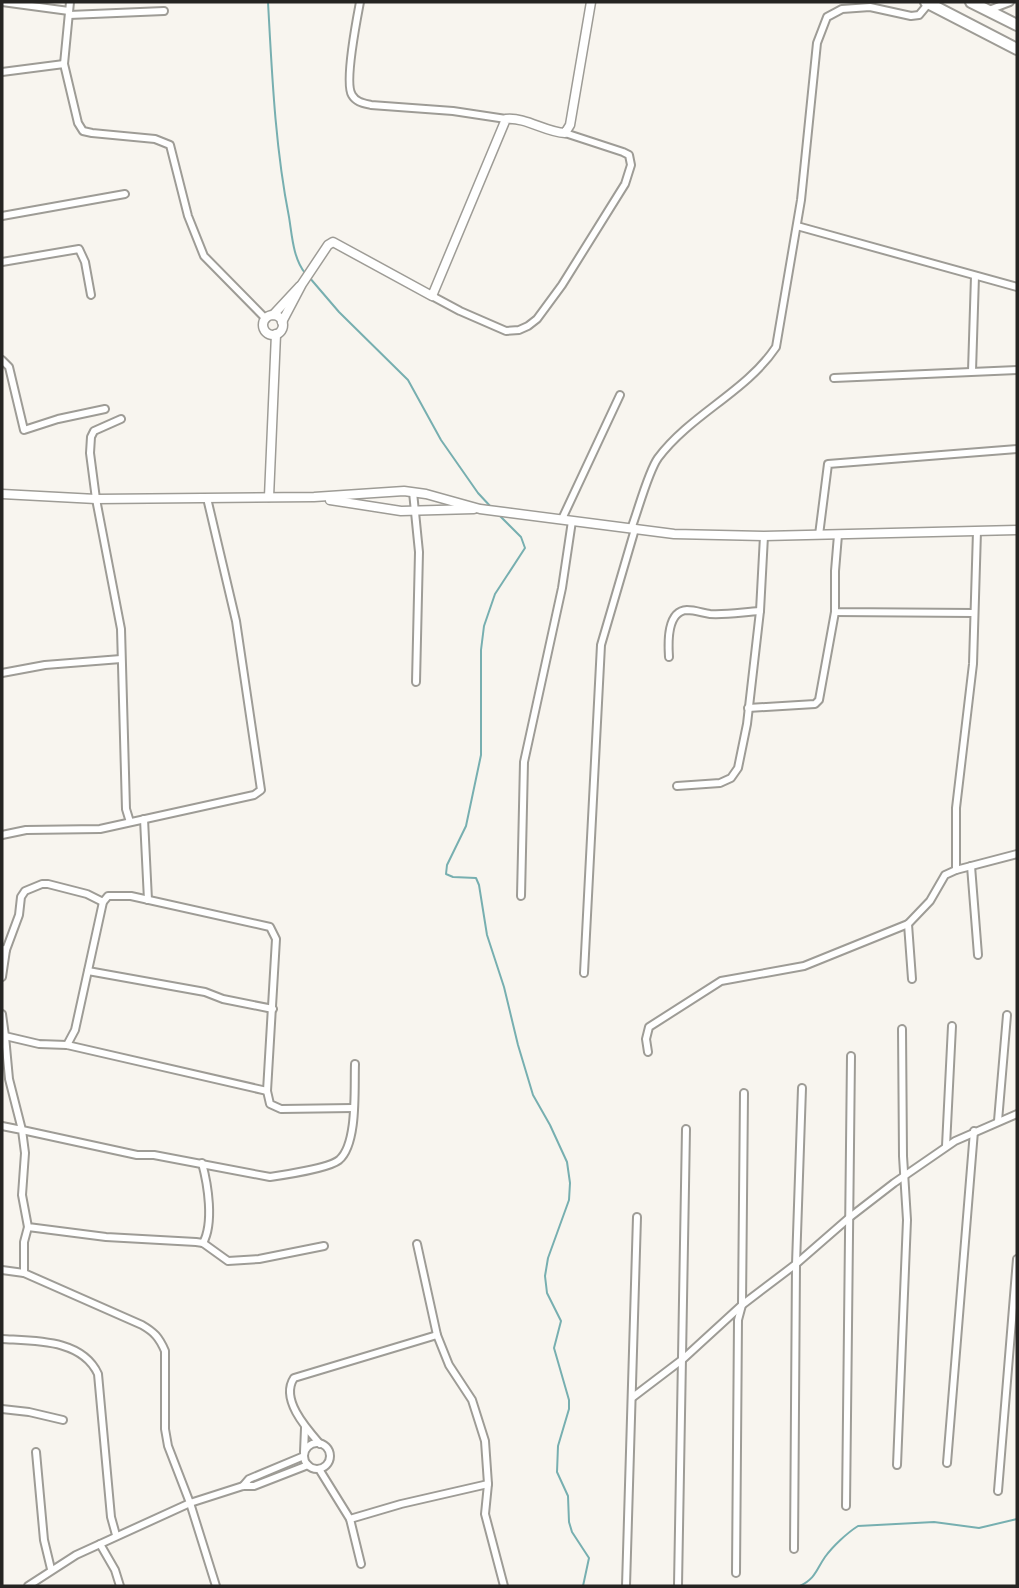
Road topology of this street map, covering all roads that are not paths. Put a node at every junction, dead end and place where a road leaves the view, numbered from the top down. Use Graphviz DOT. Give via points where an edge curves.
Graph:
graph roads {
  1 [pos="2,2"];
  2 [pos="70,2"];
  3 [pos="360,2"];
  4 [pos="591,2"];
  5 [pos="928,2"];
  6 [pos="971,2"];
  7 [pos="1010,2"];
  8 [pos="164,11"];
  9 [pos="988,11"];
  10 [pos="69,13"];
  11 [pos="1017,25"];
  12 [pos="1017,48"];
  13 [pos="64,64"];
  14 [pos="2,72"];
  15 [pos="506,119"];
  16 [pos="565,133"];
  17 [pos="125,194"];
  18 [pos="2,216"];
  19 [pos="797,226"];
  20 [pos="2,262"];
  21 [pos="975,276"];
  22 [pos="302,284"];
  23 [pos="1017,287"];
  24 [pos="92,295"];
  25 [pos="432,296"];
  26 [pos="270,317"];
  27 [pos="282,322"];
  28 [pos="276,334"];
  29 [pos="2,360"];
  30 [pos="1017,370"];
  31 [pos="972,371"];
  32 [pos="834,378"];
  33 [pos="620,395"];
  34 [pos="104,409"];
  35 [pos="121,419"];
  36 [pos="1017,449"];
  37 [pos="413,492"];
  38 [pos="2,495"];
  39 [pos="269,497"];
  40 [pos="314,497"];
  41 [pos="207,498"];
  42 [pos="96,499"];
  43 [pos="480,509"];
  44 [pos="415,512"];
  45 [pos="562,519"];
  46 [pos="572,521"];
  47 [pos="633,529"];
  48 [pos="1017,530"];
  49 [pos="977,531"];
  50 [pos="819,535"];
  51 [pos="838,535"];
  52 [pos="764,537"];
  53 [pos="760,611"];
  54 [pos="835,612"];
  55 [pos="974,613"];
  56 [pos="669,657"];
  57 [pos="121,659"];
  58 [pos="2,673"];
  59 [pos="416,682"];
  60 [pos="748,708"];
  61 [pos="677,786"];
  62 [pos="144,819"];
  63 [pos="130,822"];
  64 [pos="2,835"];
  65 [pos="1017,854"];
  66 [pos="971,866"];
  67 [pos="956,870"];
  68 [pos="521,897"];
  69 [pos="148,900"];
  70 [pos="103,902"];
  71 [pos="908,924"];
  72 [pos="4,949"];
  73 [pos="978,955"];
  74 [pos="88,971"];
  75 [pos="584,973"];
  76 [pos="2,977"];
  77 [pos="912,979"];
  78 [pos="273,1009"];
  79 [pos="2,1014"];
  80 [pos="1007,1015"];
  81 [pos="952,1026"];
  82 [pos="902,1030"];
  83 [pos="5,1036"];
  84 [pos="67,1045"];
  85 [pos="648,1052"];
  86 [pos="851,1056"];
  87 [pos="355,1064"];
  88 [pos="5,1079"];
  89 [pos="802,1088"];
  90 [pos="267,1091"];
  91 [pos="744,1093"];
  92 [pos="353,1108"];
  93 [pos="1017,1114"];
  94 [pos="998,1121"];
  95 [pos="2,1126"];
  96 [pos="686,1129"];
  97 [pos="22,1130"];
  98 [pos="974,1131"];
  99 [pos="946,1146"];
  100 [pos="202,1163"];
  101 [pos="904,1175"];
  102 [pos="637,1217"];
  103 [pos="850,1217"];
  104 [pos="28,1227"];
  105 [pos="204,1243"];
  106 [pos="417,1244"];
  107 [pos="324,1246"];
  108 [pos="1017,1259"];
  109 [pos="796,1264"];
  110 [pos="2,1270"];
  111 [pos="24,1273"];
  112 [pos="742,1305"];
  113 [pos="436,1335"];
  114 [pos="2,1339"];
  115 [pos="683,1359"];
  116 [pos="633,1396"];
  117 [pos="2,1409"];
  118 [pos="63,1420"];
  119 [pos="304,1426"];
  120 [pos="320,1444"];
  121 [pos="36,1452"];
  122 [pos="304,1454"];
  123 [pos="328,1462"];
  124 [pos="947,1463"];
  125 [pos="308,1465"];
  126 [pos="897,1465"];
  127 [pos="318,1469"];
  128 [pos="328,1481"];
  129 [pos="488,1484"];
  130 [pos="243,1486"];
  131 [pos="998,1491"];
  132 [pos="190,1503"];
  133 [pos="846,1506"];
  134 [pos="350,1519"];
  135 [pos="116,1535"];
  136 [pos="100,1544"];
  137 [pos="794,1549"];
  138 [pos="361,1564"];
  139 [pos="51,1569"];
  140 [pos="736,1573"];
  141 [pos="28,1586"];
  142 [pos="120,1586"];
  143 [pos="216,1586"];
  144 [pos="504,1586"];
  145 [pos="626,1586"];
  146 [pos="678,1586"];
  1 -- 10 [label="street"];
  2 -- 10 [label="street"];
  3 -- 15 [label="street" via="350,73 352,97 370,105"];
  4 -- 16 [label="street"];
  5 -- 12 [label="highway"];
  5 -- 19 [label="street" via="919,15 870,7 842,9 827,18 817,43"];
  6 -- 9 [label="highway"];
  7 -- 9 [label="street"];
  8 -- 10 [label="street"];
  9 -- 11 [label="highway"];
  10 -- 13 [label="street"];
  13 -- 14 [label="street"];
  13 -- 26 [label="street" via="73,109 83,131 155,139 170,145 188,216 204,256"];
  15 -- 16 [label="street"];
  15 -- 25 [label="street"];
  16 -- 25 [label="street" via="623,152 632,165 625,184 537,318 519,330 506,331"];
  17 -- 18 [label="street"];
  19 -- 21 [label="street"];
  19 -- 47 [label="street" via="776,347 766,362 657,459"];
  20 -- 24 [label="street" via="79,249"];
  21 -- 23 [label="street"];
  21 -- 31 [label="street"];
  22 -- 25 [label="street" via="333,242"];
  22 -- 26 [label="street"];
  22 -- 27 [label="street"];
  26 -- 27 [label="street"];
  26 -- 28 [label="street" via="265,330"];
  27 -- 28 [label="street"];
  28 -- 39 [label="street"];
  29 -- 34 [label="street" via="24,430"];
  30 -- 31 [label="street"];
  31 -- 32 [label="street"];
  33 -- 45 [label="street"];
  35 -- 42 [label="street" via="94,431 91,437"];
  36 -- 50 [label="street" via="828,464"];
  37 -- 40 [label="street"];
  37 -- 43 [label="street"];
  37 -- 44 [label="street"];
  38 -- 42 [label="street"];
  39 -- 40 [label="street"];
  39 -- 41 [label="street"];
  40 -- 44 [label="street"];
  41 -- 42 [label="street"];
  41 -- 62 [label="street" via="236,621 261,790"];
  42 -- 57 [label="street" via="117,599"];
  43 -- 44 [label="street"];
  43 -- 45 [label="street"];
  44 -- 59 [label="street" via="419,589"];
  45 -- 46 [label="street"];
  46 -- 47 [label="street"];
  46 -- 68 [label="street" via="524,762"];
  47 -- 52 [label="street"];
  47 -- 75 [label="street" via="601,645"];
  48 -- 49 [label="street"];
  49 -- 51 [label="street"];
  49 -- 55 [label="street"];
  50 -- 51 [label="street"];
  50 -- 52 [label="street"];
  51 -- 54 [label="street"];
  52 -- 53 [label="street"];
  53 -- 56 [label="street" via="678,613 668,642"];
  53 -- 60 [label="street"];
  54 -- 55 [label="street"];
  54 -- 60 [label="street" via="819,700 815,704"];
  55 -- 67 [label="street" via="973,663 956,808"];
  57 -- 58 [label="street"];
  57 -- 63 [label="street"];
  60 -- 61 [label="street" via="741,757 731,778"];
  62 -- 63 [label="street"];
  62 -- 69 [label="street"];
  63 -- 64 [label="street" via="100,829 26,830"];
  65 -- 66 [label="street"];
  66 -- 67 [label="street"];
  66 -- 73 [label="street"];
  67 -- 71 [label="street" via="945,875 930,901"];
  69 -- 70 [label="street" via="118,894"];
  69 -- 78 [label="street" via="270,928 276,939"];
  70 -- 72 [label="street" via="48,884 25,891"];
  70 -- 74 [label="street"];
  71 -- 77 [label="street"];
  71 -- 85 [label="street" via="804,966 721,981 649,1027"];
  72 -- 76 [label="street"];
  74 -- 78 [label="street"];
  74 -- 84 [label="street" via="75,1030"];
  78 -- 90 [label="street"];
  79 -- 83 [label="street"];
  80 -- 94 [label="street"];
  81 -- 99 [label="street"];
  82 -- 101 [label="street"];
  83 -- 84 [label="street"];
  83 -- 88 [label="street"];
  84 -- 90 [label="street"];
  86 -- 103 [label="street"];
  87 -- 92 [label="street"];
  88 -- 97 [label="street"];
  89 -- 109 [label="street"];
  90 -- 92 [label="street" via="270,1104 281,1109"];
  91 -- 112 [label="street"];
  92 -- 100 [label="street" via="348,1147 330,1164 270,1177"];
  93 -- 94 [label="street"];
  94 -- 98 [label="street"];
  95 -- 97 [label="street"];
  96 -- 115 [label="street"];
  97 -- 100 [label="street" via="136,1155"];
  97 -- 104 [label="street" via="22,1195"];
  98 -- 99 [label="street"];
  98 -- 124 [label="street"];
  99 -- 101 [label="street"];
  100 -- 105 [label="street" via="208,1184 209,1230"];
  101 -- 103 [label="street"];
  101 -- 126 [label="street" via="907,1220"];
  102 -- 116 [label="street"];
  103 -- 109 [label="street"];
  103 -- 133 [label="street"];
  104 -- 105 [label="street"];
  104 -- 111 [label="street"];
  105 -- 107 [label="street" via="228,1261"];
  106 -- 113 [label="street"];
  108 -- 131 [label="street"];
  109 -- 112 [label="street"];
  109 -- 137 [label="street"];
  110 -- 111 [label="street"];
  111 -- 132 [label="street" via="142,1325 160,1339 167,1446"];
  112 -- 115 [label="street"];
  112 -- 140 [label="street" via="738,1320"];
  113 -- 119 [label="street" via="294,1378 289,1387 291,1400"];
  113 -- 129 [label="street" via="475,1407 485,1441"];
  114 -- 135 [label="street" via="51,1343 74,1350 93,1364 98,1374"];
  115 -- 116 [label="street"];
  115 -- 146 [label="street"];
  116 -- 145 [label="street"];
  117 -- 118 [label="street"];
  119 -- 120 [label="street"];
  119 -- 122 [label="street"];
  120 -- 122 [label="street" via="312,1444"];
  120 -- 123 [label="street" via="328,1451"];
  121 -- 139 [label="street"];
  122 -- 125 [label="street"];
  122 -- 130 [label="street"];
  123 -- 127 [label="street"];
  123 -- 128 [label="street"];
  125 -- 127 [label="street"];
  125 -- 130 [label="street"];
  127 -- 128 [label="street"];
  128 -- 134 [label="street"];
  129 -- 134 [label="street"];
  129 -- 144 [label="street" via="485,1514"];
  130 -- 132 [label="street"];
  132 -- 135 [label="street"];
  132 -- 143 [label="street"];
  134 -- 138 [label="street"];
  135 -- 136 [label="street"];
  136 -- 139 [label="street"];
  136 -- 142 [label="street"];
  139 -- 141 [label="street"];
}
